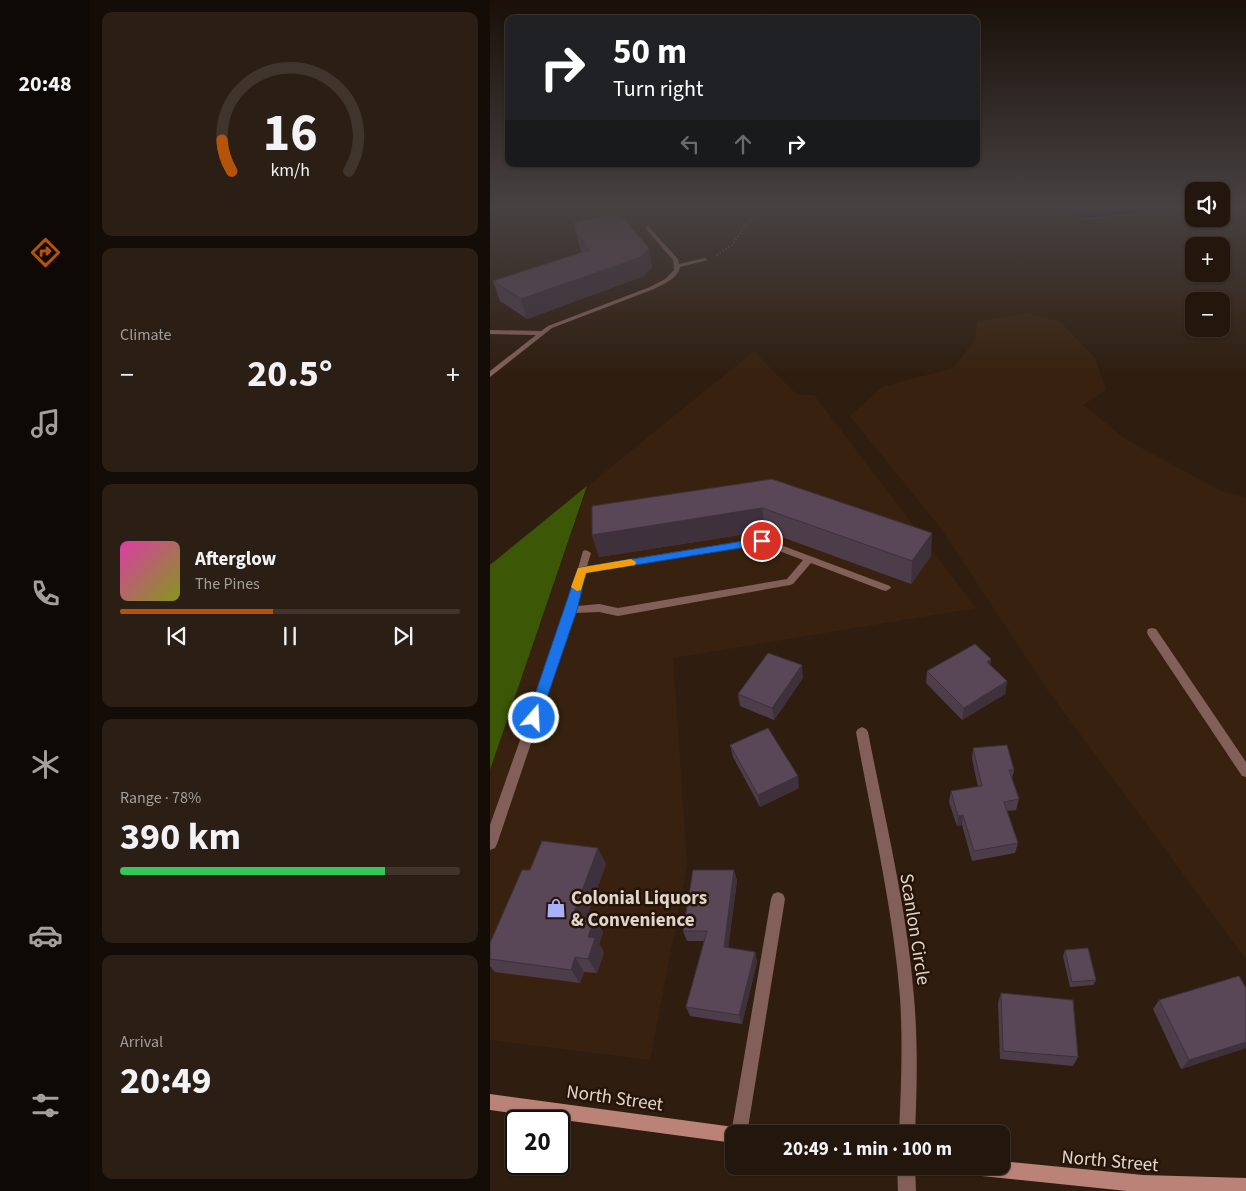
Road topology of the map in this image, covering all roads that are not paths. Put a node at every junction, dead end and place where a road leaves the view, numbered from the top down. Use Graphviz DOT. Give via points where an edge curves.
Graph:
graph roads {
  1 [pos="677,263"];
  2 [pos="693,263"];
  3 [pos="678,266"];
  4 [pos="490,332"];
  5 [pos="543,333"];
  6 [pos="490,375"];
  7 [pos="586,553"];
  8 [pos="809,559"];
  9 [pos="582,570"];
  10 [pos="886,588"];
  11 [pos="571,610"];
  12 [pos="1152,632"];
  13 [pos="862,732"];
  14 [pos="1246,772"];
  15 [pos="490,844"];
  16 [pos="778,899"];
  17 [pos="490,1102"];
  18 [pos="740,1125"];
  19 [pos="907,1125"];
  20 [pos="725,1133"];
  21 [pos="1010,1171"];
  22 [pos="906,1175"];
  23 [pos="1246,1187"];
  24 [pos="907,1191"];
  1 -- 3 [label="street"];
  2 -- 3 [label="street"];
  3 -- 5 [label="street" via="661,284 560,322"];
  4 -- 5 [label="street"];
  5 -- 6 [label="street"];
  7 -- 9 [label="street"];
  8 -- 9 [label="street" via="762,541"];
  8 -- 10 [label="street"];
  8 -- 11 [label="street" via="790,582 618,612 599,608"];
  9 -- 11 [label="street"];
  11 -- 15 [label="street"];
  12 -- 14 [label="street"];
  13 -- 19 [label="street, Scanlon Circle" via="897,922 906,996"];
  16 -- 18 [label="street"];
  17 -- 20 [label="main road, North Street"];
  21 -- 23 [label="main road, North Street" via="1124,1183"];
  22 -- 24 [label="street"];
}
